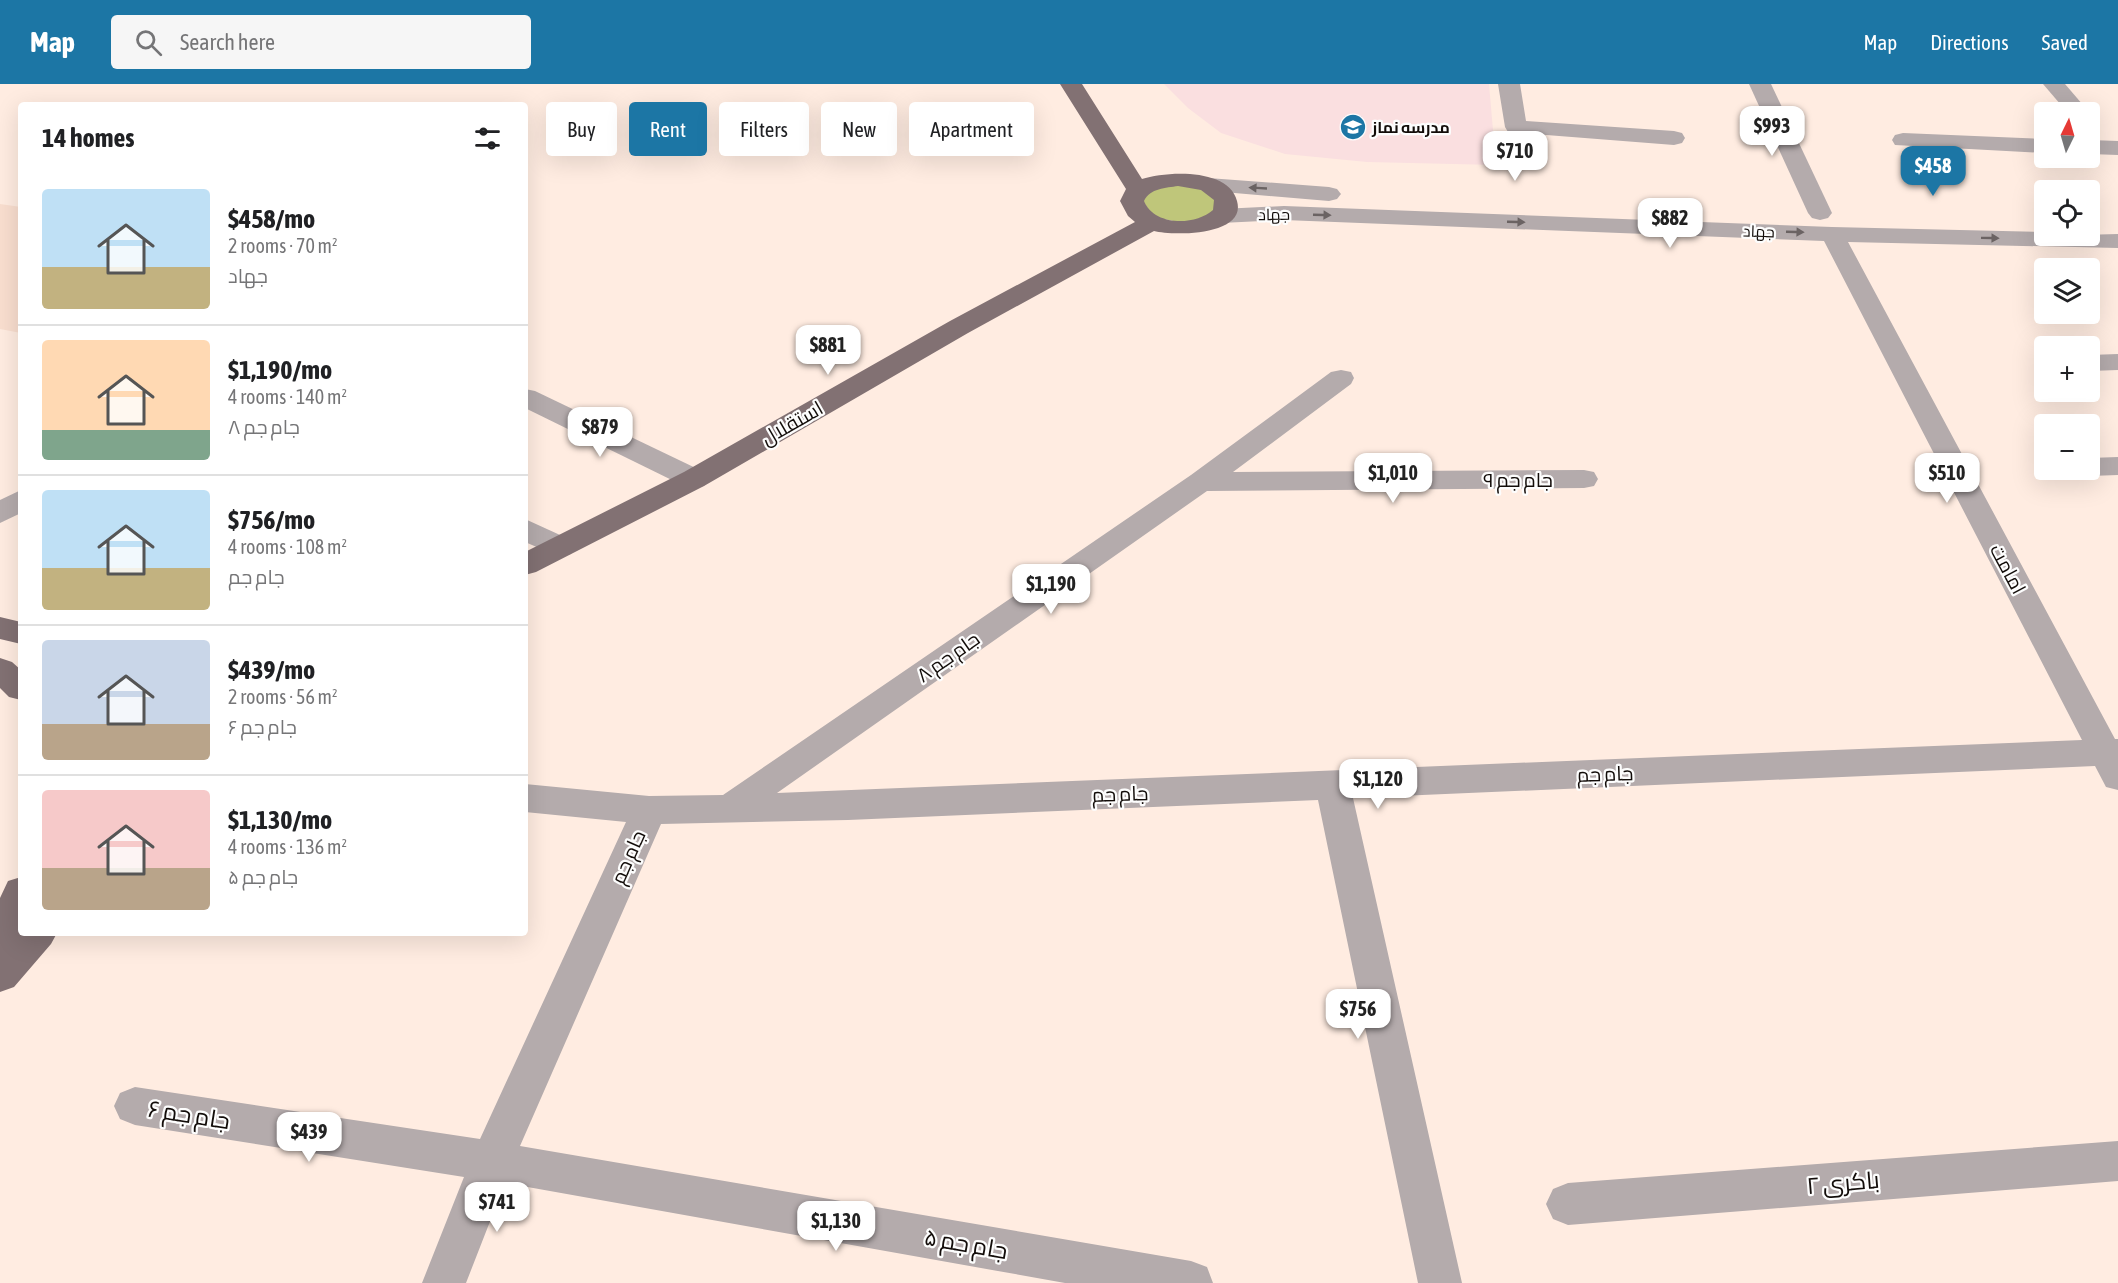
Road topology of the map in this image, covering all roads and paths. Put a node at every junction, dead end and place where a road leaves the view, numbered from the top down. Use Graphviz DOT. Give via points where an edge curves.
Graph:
graph roads {
  1 [pos="1071,84"];
  2 [pos="1509,84"];
  3 [pos="1760,84"];
  4 [pos="2054,84"];
  5 [pos="2069,102"];
  6 [pos="1674,138"];
  7 [pos="1903,140"];
  8 [pos="2034,146"];
  9 [pos="1208,185"];
  10 [pos="1138,190"];
  11 [pos="1221,216"];
  12 [pos="2034,222"];
  13 [pos="1151,223"];
  14 [pos="1826,223"];
  15 [pos="2100,223"];
  16 [pos="2118,224"];
  17 [pos="2118,241"];
  18 [pos="2118,362"];
  19 [pos="2100,363"];
  20 [pos="1341,378"];
  21 [pos="528,398"];
  22 [pos="2118,466"];
  23 [pos="2100,467"];
  24 [pos="694,479"];
  25 [pos="1584,479"];
  26 [pos="1201,482"];
  27 [pos="18,502"];
  28 [pos="0,513"];
  29 [pos="528,531"];
  30 [pos="560,547"];
  31 [pos="528,563"];
  32 [pos="0,628"];
  33 [pos="18,632"];
  34 [pos="0,670"];
  35 [pos="18,685"];
  36 [pos="2114,760"];
  37 [pos="1334,785"];
  38 [pos="528,798"];
  39 [pos="730,808"];
  40 [pos="649,810"];
  41 [pos="18,899"];
  42 [pos="35,936"];
  43 [pos="0,943"];
  44 [pos="0,975"];
  45 [pos="135,1106"];
  46 [pos="492,1161"];
  47 [pos="2118,1161"];
  48 [pos="1568,1204"];
  49 [pos="444,1283"];
  50 [pos="1191,1283"];
  51 [pos="1440,1283"];
  1 -- 10 [label="main road"];
  2 -- 6 [label="street" via="1516,127"];
  3 -- 14 [label="street, امامت"];
  4 -- 5 [label="street"];
  7 -- 8 [label="street"];
  9 -- 10 [label="main road" via="1170,180"];
  9 -- 11 [label="main road" via="1226,200"];
  14 -- 9 [label="street, جهاد, one-way"];
  10 -- 13 [label="main road" via="1131,204 1134,211"];
  11 -- 13 [label="main road" via="1211,223 1182,229"];
  11 -- 14 [label="street, جهاد, one-way" via="1284,213"];
  12 -- 14 [label="street, جهاد"];
  13 -- 24 [label="main road, استقلال" via="959,327"];
  14 -- 17 [label="street, جهاد, one-way"];
  14 -- 36 [label="street, امامت"];
  15 -- 16 [label="street"];
  18 -- 19 [label="street"];
  20 -- 26 [label="street, جام جم ۸"];
  21 -- 24 [label="street"];
  22 -- 23 [label="street"];
  24 -- 30 [label="main road, استقلال"];
  25 -- 26 [label="street, جام جم ۹"];
  26 -- 39 [label="street, جام جم ۸"];
  27 -- 28 [label="street"];
  29 -- 30 [label="street"];
  30 -- 31 [label="main road, استقلال"];
  32 -- 33 [label="main road"];
  34 -- 35 [label="main road"];
  36 -- 37 [label="street, جام جم"];
  37 -- 39 [label="street, جام جم"];
  37 -- 51 [label="street"];
  38 -- 40 [label="street"];
  39 -- 40 [label="street, جام جم"];
  40 -- 46 [label="street, جام جم"];
  41 -- 43 [label="main road"];
  42 -- 44 [label="main road"];
  45 -- 46 [label="street, جام جم ۶"];
  46 -- 49 [label="street, جام جم"];
  46 -- 50 [label="street, جام جم ۵"];
  47 -- 48 [label="street, باکری ۲"];
}
